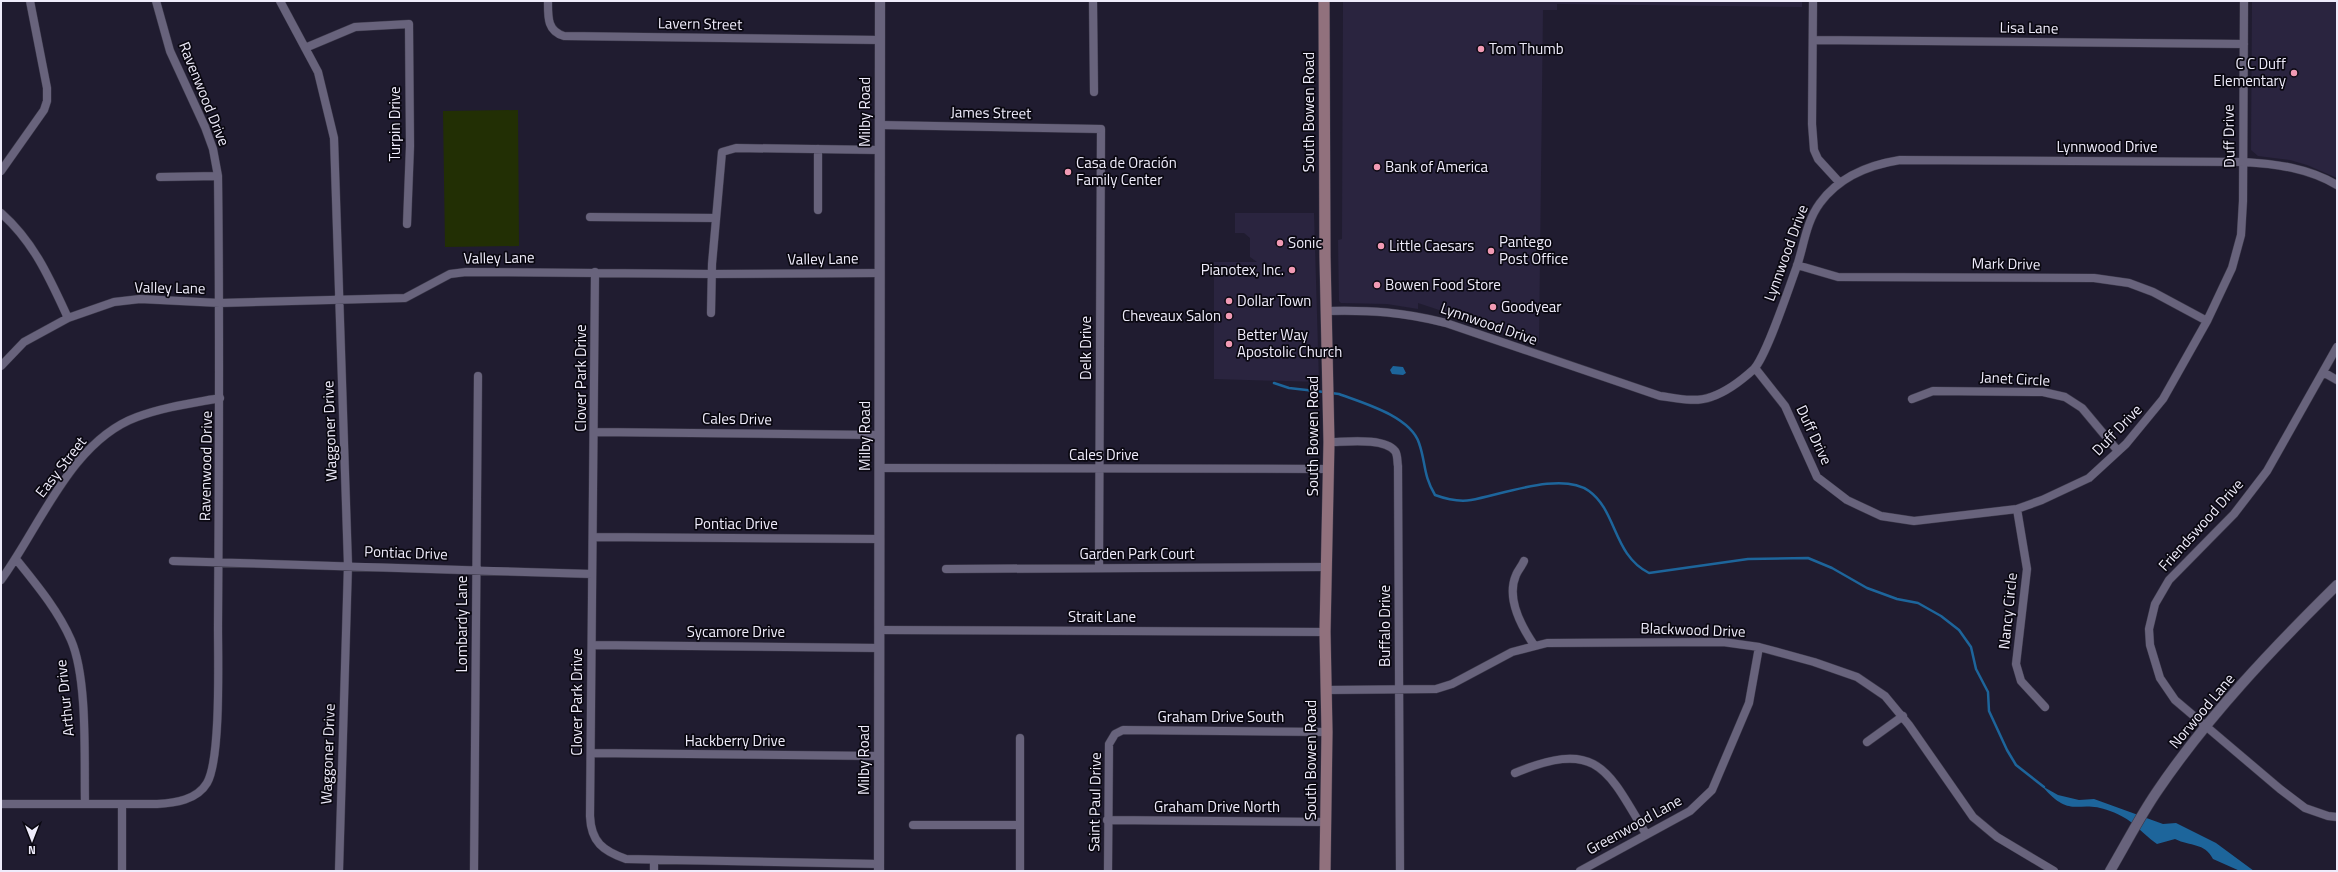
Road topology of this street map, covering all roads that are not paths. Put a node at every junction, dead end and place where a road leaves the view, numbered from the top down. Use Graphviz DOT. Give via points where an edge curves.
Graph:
graph roads {
  1 [pos="30,1"];
  2 [pos="156,1"];
  3 [pos="280,1"];
  4 [pos="548,1"];
  5 [pos="880,1"];
  6 [pos="1093,1"];
  7 [pos="1324,1"];
  8 [pos="1814,1"];
  9 [pos="2244,1"];
  10 [pos="880,40"];
  11 [pos="1813,40"];
  12 [pos="2244,44"];
  13 [pos="305,48"];
  14 [pos="1094,92"];
  15 [pos="880,125"];
  16 [pos="1101,129"];
  17 [pos="818,149"];
  18 [pos="880,150"];
  19 [pos="2244,162"];
  20 [pos="1,170"];
  21 [pos="218,176"];
  22 [pos="160,177"];
  23 [pos="1840,183"];
  24 [pos="2337,185"];
  25 [pos="818,210"];
  26 [pos="1,213"];
  27 [pos="590,217"];
  28 [pos="716,218"];
  29 [pos="407,224"];
  30 [pos="1797,265"];
  31 [pos="595,272"];
  32 [pos="880,273"];
  33 [pos="712,274"];
  34 [pos="339,300"];
  35 [pos="220,303"];
  36 [pos="1327,311"];
  37 [pos="712,313"];
  38 [pos="68,318"];
  39 [pos="2208,321"];
  40 [pos="2337,347"];
  41 [pos="1,366"];
  42 [pos="1755,368"];
  43 [pos="2323,372"];
  44 [pos="478,376"];
  45 [pos="2337,380"];
  46 [pos="220,398"];
  47 [pos="1912,398"];
  48 [pos="594,432"];
  49 [pos="880,435"];
  50 [pos="1328,442"];
  51 [pos="2118,451"];
  52 [pos="880,468"];
  53 [pos="1099,469"];
  54 [pos="1328,470"];
  55 [pos="2017,508"];
  56 [pos="593,536"];
  57 [pos="879,539"];
  58 [pos="16,559"];
  59 [pos="173,561"];
  60 [pos="1524,561"];
  61 [pos="218,563"];
  62 [pos="348,565"];
  63 [pos="1327,567"];
  64 [pos="1099,568"];
  65 [pos="946,569"];
  66 [pos="476,570"];
  67 [pos="592,574"];
  68 [pos="1,580"];
  69 [pos="2337,585"];
  70 [pos="879,630"];
  71 [pos="1325,632"];
  72 [pos="592,645"];
  73 [pos="1534,645"];
  74 [pos="1759,647"];
  75 [pos="879,648"];
  76 [pos="1326,690"];
  77 [pos="1399,690"];
  78 [pos="2045,707"];
  79 [pos="1903,716"];
  80 [pos="2206,726"];
  81 [pos="1327,732"];
  82 [pos="1115,734"];
  83 [pos="1020,738"];
  84 [pos="1867,742"];
  85 [pos="591,753"];
  86 [pos="879,756"];
  87 [pos="1515,773"];
  88 [pos="1,804"];
  89 [pos="85,804"];
  90 [pos="122,804"];
  91 [pos="2337,817"];
  92 [pos="1107,820"];
  93 [pos="1326,822"];
  94 [pos="913,825"];
  95 [pos="1020,825"];
  96 [pos="1646,834"];
  97 [pos="654,860"];
  98 [pos="879,867"];
  99 [pos="122,871"];
  100 [pos="339,871"];
  101 [pos="474,871"];
  102 [pos="654,871"];
  103 [pos="1020,871"];
  104 [pos="1108,871"];
  105 [pos="1325,871"];
  106 [pos="1400,871"];
  107 [pos="1580,871"];
  108 [pos="2054,871"];
  109 [pos="2110,871"];
  1 -- 20 [label="street" via="48,101"];
  2 -- 21 [label="street, Ravenwood Drive" via="170,51 210,142"];
  3 -- 13 [label="street, Waggoner Drive"];
  4 -- 10 [label="street, Lavern Street" via="550,26 555,33 564,36"];
  5 -- 10 [label="street, Milby Road"];
  6 -- 14 [label="street"];
  7 -- 36 [label="main road, South Bowen Road"];
  8 -- 11 [label="street"];
  9 -- 12 [label="street, Duff Drive"];
  10 -- 15 [label="street, Milby Road"];
  11 -- 12 [label="street, Lisa Lane"];
  11 -- 23 [label="street" via="1814,150 1818,159"];
  12 -- 19 [label="street, Duff Drive"];
  13 -- 29 [label="street, Turpin Drive" via="355,27 409,24 410,146"];
  13 -- 34 [label="street, Waggoner Drive" via="318,72 334,138"];
  15 -- 16 [label="street, James Street"];
  15 -- 18 [label="street, Milby Road"];
  16 -- 53 [label="street, Delk Drive"];
  17 -- 18 [label="street"];
  17 -- 25 [label="street"];
  17 -- 28 [label="street" via="724,150 721,156"];
  18 -- 32 [label="street, Milby Road"];
  19 -- 23 [label="street, Lynnwood Drive" via="1900,160 1875,164"];
  19 -- 24 [label="street, Lynnwood Drive" via="2280,164 2307,171"];
  19 -- 39 [label="street, Duff Drive" via="2241,235 2232,268"];
  21 -- 22 [label="street"];
  21 -- 35 [label="street, Ravenwood Drive"];
  23 -- 30 [label="street, Lynnwood Drive" via="1823,199 1810,220"];
  26 -- 38 [label="street" via="31,244"];
  27 -- 28 [label="street"];
  28 -- 33 [label="street"];
  30 -- 39 [label="street, Mark Drive" via="1838,276 2094,278 2129,282"];
  30 -- 42 [label="street, Lynnwood Drive" via="1771,335"];
  31 -- 33 [label="street, Valley Lane"];
  31 -- 34 [label="street, Valley Lane" via="466,272 450,274 405,298"];
  31 -- 48 [label="street, Clover Park Drive"];
  32 -- 33 [label="street, Valley Lane"];
  32 -- 49 [label="street, Milby Road"];
  33 -- 37 [label="street"];
  34 -- 35 [label="street, Valley Lane"];
  34 -- 62 [label="street, Waggoner Drive"];
  35 -- 38 [label="street, Valley Lane" via="140,299 114,302"];
  35 -- 46 [label="street, Ravenwood Drive"];
  36 -- 42 [label="street, Lynnwood Drive" via="1393,312 1446,323 1669,398 1710,398 1734,385"];
  36 -- 50 [label="main road, South Bowen Road"];
  38 -- 41 [label="street, Valley Lane" via="24,342"];
  39 -- 51 [label="street, Duff Drive" via="2163,398 2144,425"];
  40 -- 43 [label="street, Friendswood Drive"];
  42 -- 55 [label="street, Duff Drive" via="1785,406 1817,477 1847,500 1881,516 1914,521"];
  43 -- 45 [label="street"];
  43 -- 80 [label="street, Friendswood Drive" via="2267,472 2234,514 2169,580 2156,604 2149,629 2150,645 2160,678 2175,700"];
  44 -- 66 [label="street, Lombardy Lane"];
  46 -- 58 [label="street, Easy Street" via="137,417 112,430 82,457 49,504"];
  46 -- 61 [label="street, Ravenwood Drive"];
  47 -- 51 [label="street, Janet Circle" via="1933,391 2043,392 2058,395 2082,408"];
  48 -- 49 [label="street, Cales Drive"];
  48 -- 56 [label="street, Clover Park Drive"];
  49 -- 52 [label="street, Milby Road"];
  50 -- 54 [label="main road, South Bowen Road"];
  50 -- 77 [label="street, Buffalo Drive" via="1378,442 1387,444 1396,452"];
  51 -- 55 [label="street, Duff Drive" via="2089,478 2042,500"];
  52 -- 53 [label="street, Cales Drive"];
  52 -- 57 [label="street, Milby Road"];
  53 -- 54 [label="street, Cales Drive"];
  53 -- 64 [label="street, Delk Drive"];
  54 -- 63 [label="main road, South Bowen Road"];
  55 -- 78 [label="street, Nancy Circle" via="2027,569 2016,664 2021,681"];
  56 -- 57 [label="street, Pontiac Drive"];
  56 -- 67 [label="street, Clover Park Drive"];
  57 -- 70 [label="street, Milby Road"];
  58 -- 68 [label="street, Easy Street"];
  58 -- 89 [label="street, Arthur Drive" via="52,605 71,640 82,699"];
  59 -- 61 [label="street, Pontiac Drive"];
  60 -- 73 [label="street" via="1514,582 1514,602 1523,628"];
  61 -- 62 [label="street, Pontiac Drive"];
  61 -- 90 [label="street, Ravenwood Drive" via="215,756 211,775 202,790 180,801"];
  62 -- 66 [label="street, Pontiac Drive"];
  62 -- 100 [label="street, Waggoner Drive"];
  63 -- 64 [label="street, Garden Park Court"];
  63 -- 71 [label="main road, South Bowen Road"];
  64 -- 65 [label="street, Garden Park Court"];
  66 -- 67 [label="street, Pontiac Drive"];
  66 -- 101 [label="street, Lombardy Lane"];
  67 -- 72 [label="street, Clover Park Drive"];
  69 -- 80 [label="street, Norwood Lane" via="2296,626"];
  70 -- 71 [label="street, Strait Lane"];
  70 -- 75 [label="street, Milby Road"];
  71 -- 76 [label="main road, South Bowen Road"];
  72 -- 75 [label="street, Sycamore Drive"];
  72 -- 85 [label="street, Clover Park Drive"];
  73 -- 74 [label="street, Blackwood Drive" via="1570,642 1723,642"];
  73 -- 77 [label="street, Blackwood Drive" via="1512,652 1452,684 1436,689"];
  74 -- 79 [label="street, Blackwood Drive" via="1857,677 1885,696"];
  74 -- 96 [label="street, Greenwood Lane" via="1750,703 1712,790 1690,811"];
  75 -- 86 [label="street, Milby Road"];
  76 -- 77 [label="street, Blackwood Drive"];
  76 -- 81 [label="main road, South Bowen Road"];
  77 -- 106 [label="street, Buffalo Drive"];
  79 -- 84 [label="street"];
  79 -- 108 [label="street, Blackwood Drive" via="1973,817 1997,837"];
  80 -- 91 [label="street, Friendswood Drive" via="2305,808"];
  80 -- 109 [label="street, Norwood Lane" via="2157,790"];
  81 -- 82 [label="street, Graham Drive South" via="1123,730"];
  81 -- 93 [label="main road, South Bowen Road"];
  82 -- 92 [label="street, Saint Paul Drive" via="1110,744"];
  83 -- 95 [label="street"];
  85 -- 86 [label="street, Hackberry Drive"];
  85 -- 97 [label="street, Clover Park Drive" via="590,829 595,840 612,854 626,860"];
  86 -- 98 [label="street, Milby Road"];
  87 -- 96 [label="street" via="1542,762 1563,758 1586,760 1606,771 1618,786"];
  88 -- 89 [label="street, Ravenwood Drive"];
  89 -- 90 [label="street, Ravenwood Drive"];
  90 -- 99 [label="street"];
  92 -- 93 [label="street, Graham Drive North"];
  92 -- 104 [label="street, Saint Paul Drive"];
  93 -- 105 [label="main road, South Bowen Road"];
  94 -- 95 [label="street"];
  95 -- 103 [label="street"];
  96 -- 107 [label="street, Greenwood Lane"];
  97 -- 98 [label="street, Clover Park Drive"];
  97 -- 102 [label="street"];
}
